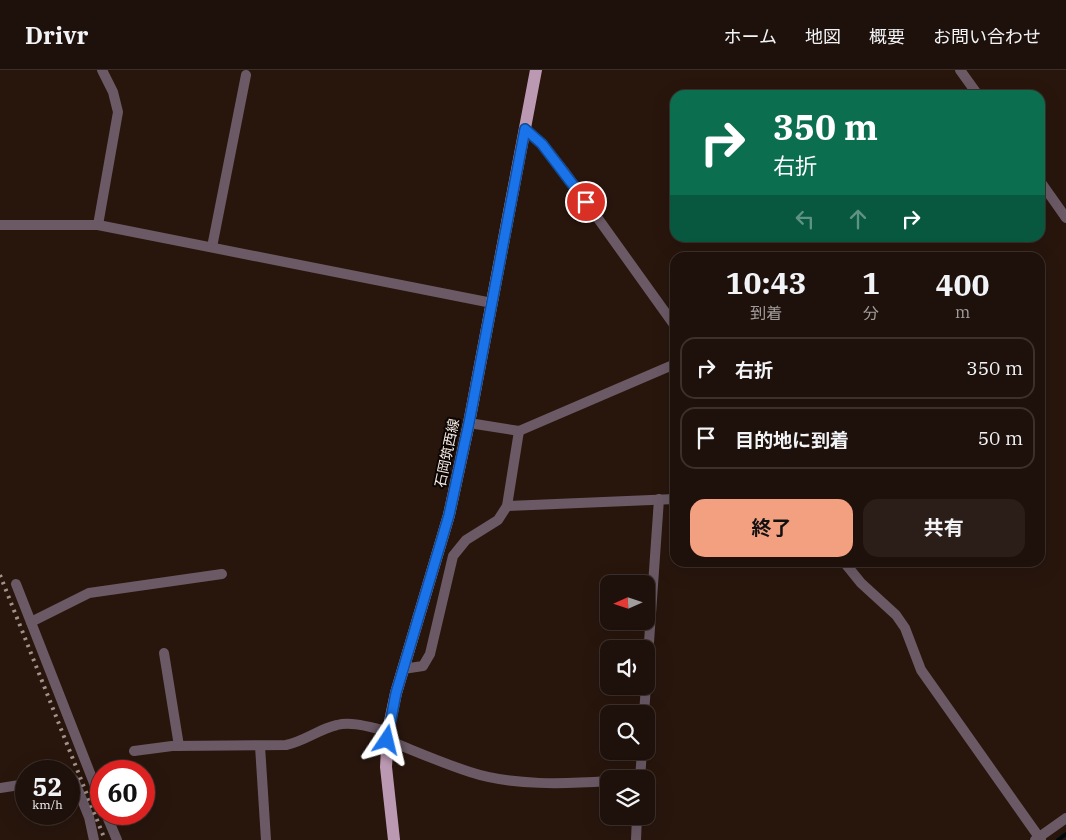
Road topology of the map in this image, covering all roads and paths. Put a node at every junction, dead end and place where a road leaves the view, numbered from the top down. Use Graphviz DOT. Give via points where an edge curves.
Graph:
graph roads {
  1 [pos="102,70"];
  2 [pos="536,70"];
  3 [pos="960,70"];
  4 [pos="246,75"];
  5 [pos="974,90"];
  6 [pos="525,129"];
  7 [pos="1045,189"];
  8 [pos="1066,218"];
  9 [pos="0,225"];
  10 [pos="98,225"];
  11 [pos="212,247"];
  12 [pos="492,303"];
  13 [pos="670,319"];
  14 [pos="670,366"];
  15 [pos="469,423"];
  16 [pos="519,431"];
  17 [pos="670,499"];
  18 [pos="659,500"];
  19 [pos="507,506"];
  20 [pos="847,567"];
  21 [pos="222,574"];
  22 [pos="16,584"];
  23 [pos="31,622"];
  24 [pos="164,653"];
  25 [pos="403,669"];
  26 [pos="645,705"];
  27 [pos="388,735"];
  28 [pos="179,746"];
  29 [pos="260,746"];
  30 [pos="134,751"];
  31 [pos="90,773"];
  32 [pos="600,782"];
  33 [pos="15,786"];
  34 [pos="0,788"];
  35 [pos="80,795"];
  36 [pos="1066,818"];
  37 [pos="111,825"];
  38 [pos="637,825"];
  39 [pos="1038,839"];
  40 [pos="94,840"];
  41 [pos="117,840"];
  42 [pos="266,840"];
  43 [pos="394,840"];
  44 [pos="636,840"];
  1 -- 10 [label="street" via="118,112"];
  2 -- 6 [label="main road, 石岡筑西線"];
  3 -- 5 [label="street"];
  4 -- 11 [label="street"];
  6 -- 12 [label="main road, 石岡筑西線"];
  6 -- 13 [label="street" via="564,171"];
  7 -- 8 [label="street"];
  9 -- 10 [label="street"];
  10 -- 11 [label="street"];
  11 -- 12 [label="street"];
  12 -- 15 [label="main road, 石岡筑西線"];
  14 -- 16 [label="street"];
  15 -- 16 [label="street"];
  15 -- 25 [label="main road, 石岡筑西線" via="449,515"];
  16 -- 19 [label="street"];
  17 -- 18 [label="street"];
  18 -- 19 [label="street"];
  18 -- 26 [label="street"];
  19 -- 25 [label="street" via="498,520 466,540 453,556 430,654 423,666"];
  20 -- 39 [label="street" via="905,628 921,670"];
  21 -- 23 [label="street" via="89,593"];
  22 -- 23 [label="street"];
  23 -- 31 [label="street"];
  24 -- 28 [label="street"];
  25 -- 27 [label="main road, 石岡筑西線"];
  27 -- 29 [label="street" via="347,724 326,728 298,742"];
  27 -- 32 [label="street" via="471,773 568,784"];
  27 -- 43 [label="main road, 石岡筑西線" via="387,786"];
  28 -- 29 [label="street"];
  28 -- 30 [label="street"];
  29 -- 42 [label="street"];
  33 -- 34 [label="street"];
  35 -- 40 [label="street"];
  36 -- 39 [label="street"];
  37 -- 41 [label="street"];
  38 -- 44 [label="street"];
}
